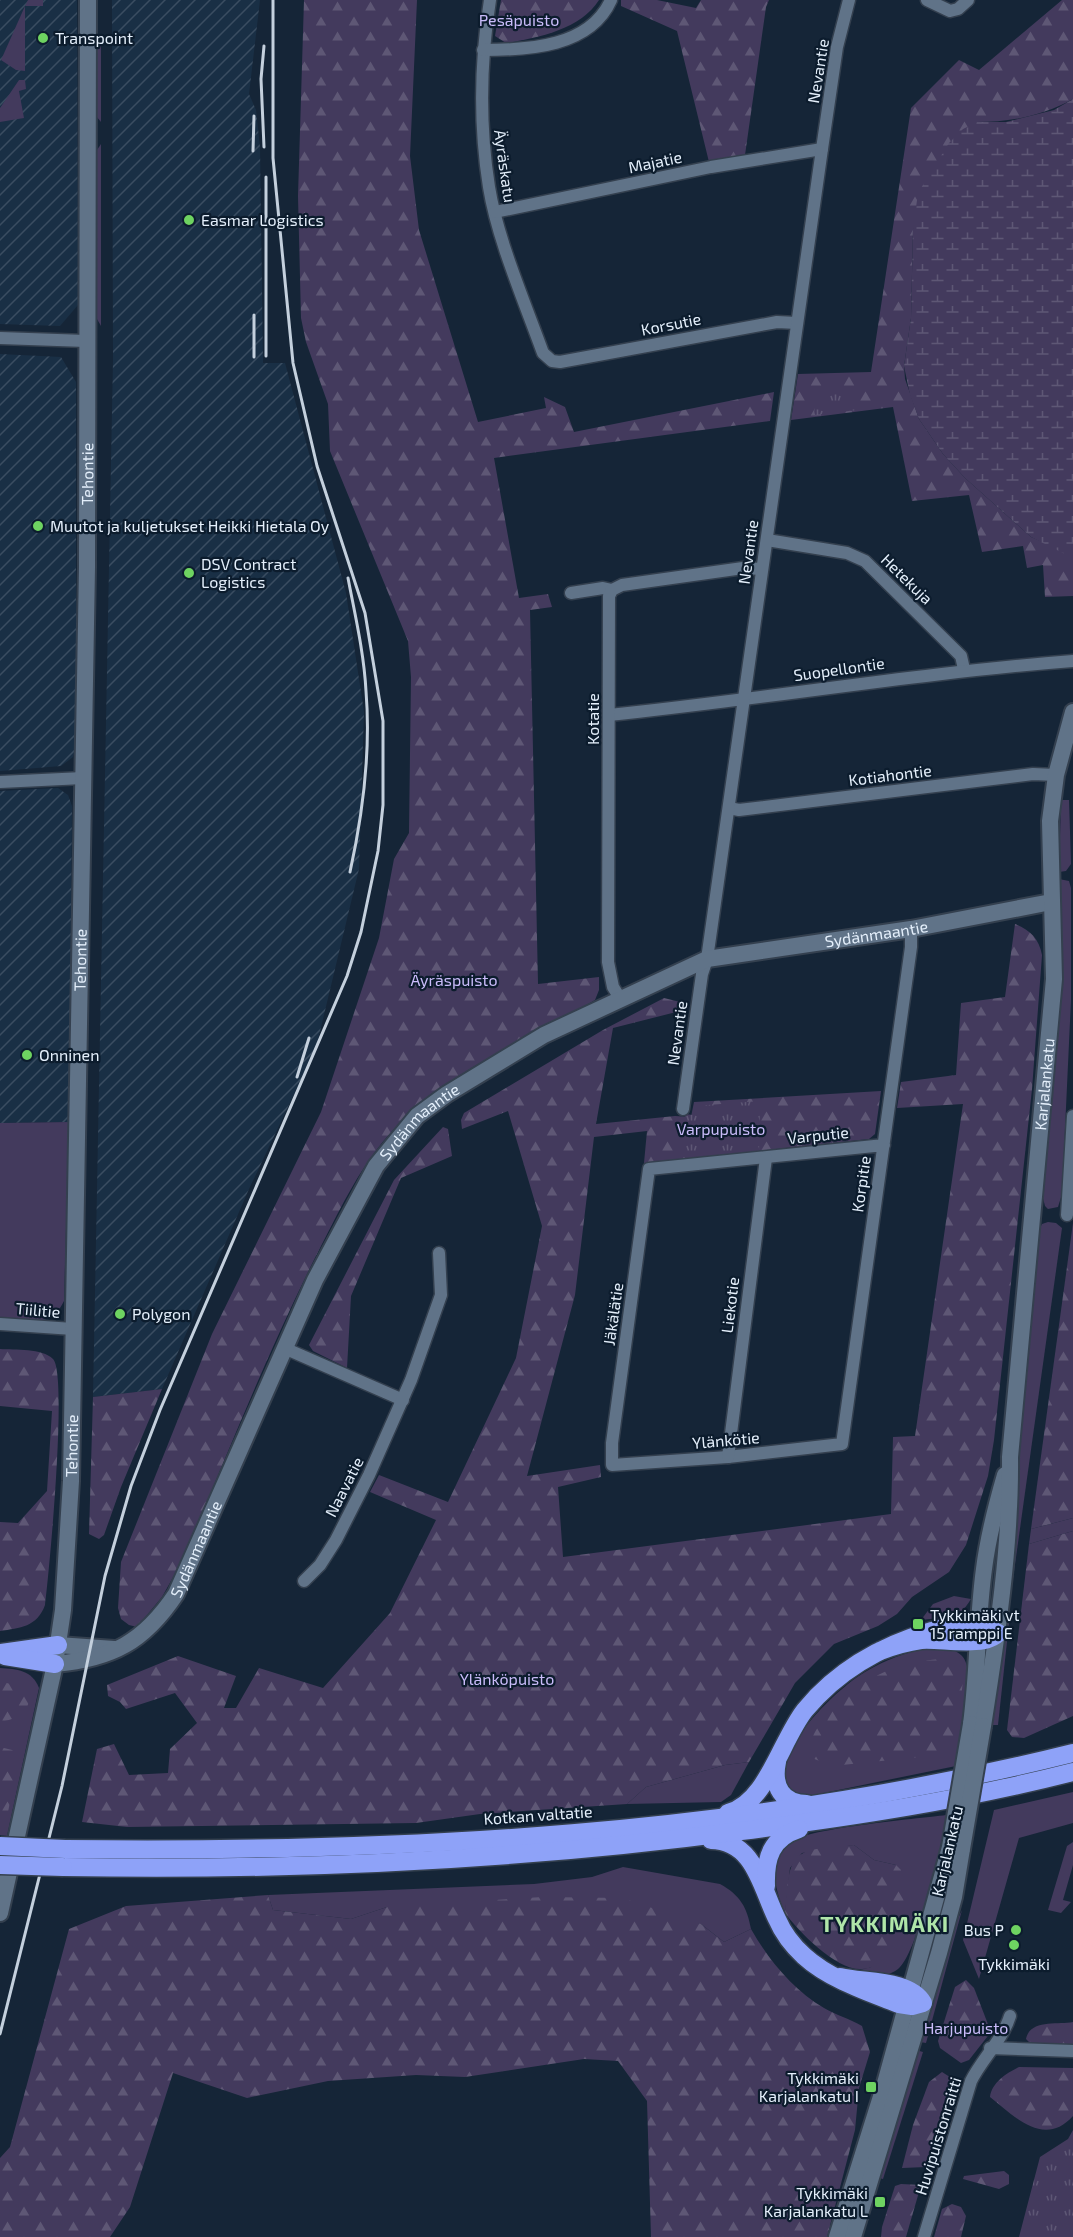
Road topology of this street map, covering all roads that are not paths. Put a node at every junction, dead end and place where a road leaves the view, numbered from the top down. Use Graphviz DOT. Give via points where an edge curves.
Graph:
graph roads {
  1 [pos="88,0"];
  2 [pos="490,0"];
  3 [pos="611,0"];
  4 [pos="849,0"];
  5 [pos="927,0"];
  6 [pos="968,0"];
  7 [pos="483,50"];
  8 [pos="822,149"];
  9 [pos="495,212"];
  10 [pos="797,323"];
  11 [pos="0,338"];
  12 [pos="86,341"];
  13 [pos="552,361"];
  14 [pos="767,540"];
  15 [pos="762,569"];
  16 [pos="612,590"];
  17 [pos="571,593"];
  18 [pos="1073,661"];
  19 [pos="964,669"];
  20 [pos="744,699"];
  21 [pos="1073,712"];
  22 [pos="609,715"];
  23 [pos="1056,776"];
  24 [pos="83,778"];
  25 [pos="0,782"];
  26 [pos="729,808"];
  27 [pos="1051,902"];
  28 [pos="911,929"];
  29 [pos="707,958"];
  30 [pos="620,998"];
  31 [pos="683,1109"];
  32 [pos="1073,1116"];
  33 [pos="884,1145"];
  34 [pos="766,1158"];
  35 [pos="649,1169"];
  36 [pos="1067,1215"];
  37 [pos="439,1253"];
  38 [pos="0,1324"];
  39 [pos="73,1329"];
  40 [pos="284,1348"];
  41 [pos="403,1400"];
  42 [pos="842,1444"];
  43 [pos="728,1457"];
  44 [pos="1010,1457"];
  45 [pos="612,1465"];
  46 [pos="304,1581"];
  47 [pos="979,1633"];
  48 [pos="998,1633"];
  49 [pos="58,1645"];
  50 [pos="117,1649"];
  51 [pos="0,1654"];
  52 [pos="55,1664"];
  53 [pos="977,1725"];
  54 [pos="781,1749"];
  55 [pos="1073,1754"];
  56 [pos="1073,1772"];
  57 [pos="826,1803"];
  58 [pos="837,1820"];
  59 [pos="673,1824"];
  60 [pos="688,1839"];
  61 [pos="0,1846"];
  62 [pos="64,1858"];
  63 [pos="0,1865"];
  64 [pos="766,1891"];
  65 [pos="0,1913"];
  66 [pos="913,2000"];
  67 [pos="1010,2016"];
  68 [pos="990,2048"];
  69 [pos="1073,2051"];
  70 [pos="837,2237"];
  71 [pos="853,2237"];
  72 [pos="924,2237"];
  1 -- 12 [label="street, Tehontie"];
  2 -- 7 [label="street, Äyräskatu"];
  3 -- 7 [label="street" via="605,14 575,38"];
  4 -- 8 [label="street, Nevantie" via="837,47"];
  5 -- 6 [label="street" via="950,11"];
  7 -- 9 [label="street, Äyräskatu" via="481,111"];
  8 -- 9 [label="street, Majatie" via="711,167"];
  8 -- 10 [label="street, Nevantie"];
  9 -- 13 [label="street, Äyräskatu" via="543,353"];
  10 -- 13 [label="street, Korsutie" via="777,322"];
  10 -- 14 [label="street, Nevantie"];
  11 -- 12 [label="street"];
  12 -- 24 [label="street, Tehontie"];
  14 -- 15 [label="street, Nevantie"];
  14 -- 19 [label="street, Hetekuja" via="847,553 865,561 961,656"];
  15 -- 16 [label="street" via="742,568 645,581"];
  15 -- 20 [label="street, Nevantie"];
  16 -- 17 [label="street"];
  16 -- 22 [label="street, Kotatie"];
  18 -- 19 [label="street, Suopellontie"];
  19 -- 20 [label="street, Suopellontie"];
  20 -- 22 [label="street, Suopellontie"];
  20 -- 26 [label="street, Nevantie"];
  21 -- 23 [label="street, Karjalankatu"];
  22 -- 30 [label="street, Kotatie" via="608,962 613,987"];
  23 -- 26 [label="street, Kotiahontie" via="1033,774 739,810"];
  23 -- 27 [label="street, Karjalankatu" via="1049,842"];
  24 -- 25 [label="street"];
  24 -- 39 [label="street, Tehontie"];
  26 -- 29 [label="street, Nevantie"];
  27 -- 28 [label="street, Sydänmaantie"];
  27 -- 44 [label="street, Karjalankatu" via="1054,990"];
  28 -- 29 [label="street, Sydänmaantie"];
  28 -- 33 [label="street, Korpitie"];
  29 -- 30 [label="street, Sydänmaantie"];
  29 -- 31 [label="street, Nevantie"];
  30 -- 40 [label="street, Sydänmaantie" via="544,1035 417,1116 376,1166 320,1270"];
  32 -- 36 [label="street"];
  33 -- 34 [label="street, Varputie"];
  33 -- 42 [label="street, Korpitie"];
  34 -- 35 [label="street, Varputie"];
  34 -- 43 [label="street, Liekotie"];
  35 -- 45 [label="street, Jäkälätie"];
  37 -- 41 [label="street, Naavatie" via="441,1295"];
  38 -- 39 [label="street, Tiilitie"];
  39 -- 49 [label="street, Tehontie" via="71,1481"];
  40 -- 41 [label="street"];
  40 -- 50 [label="street, Sydänmaantie" via="176,1594 148,1631"];
  41 -- 46 [label="street, Naavatie" via="336,1540"];
  42 -- 43 [label="street, Ylänkötie"];
  43 -- 45 [label="street, Ylänkötie"];
  44 -- 47 [label="street, Karjalankatu" via="988,1537"];
  44 -- 48 [label="street, Karjalankatu" via="1011,1498"];
  47 -- 48 [label="highway" via="989,1640"];
  47 -- 53 [label="street, Karjalankatu"];
  47 -- 54 [label="highway" via="880,1651 842,1673 797,1721"];
  48 -- 53 [label="street, Karjalankatu"];
  49 -- 50 [label="street"];
  49 -- 51 [label="highway"];
  49 -- 52 [label="street, Tehontie"];
  50 -- 52 [label="street, Sydänmaantie" via="88,1660"];
  51 -- 52 [label="highway"];
  52 -- 65 [label="street, Tehontie"];
  53 -- 66 [label="street, Karjalankatu, bridge" via="956,1848 954,1898"];
  54 -- 57 [label="highway" via="775,1776 782,1795 794,1803"];
  54 -- 59 [label="highway" via="760,1790 746,1805 730,1813"];
  55 -- 57 [label="highway, Kotkan valtatie" via="956,1781"];
  56 -- 58 [label="highway, Kotkan valtatie" via="948,1801"];
  57 -- 59 [label="highway, Kotkan valtatie"];
  58 -- 60 [label="highway, Kotkan valtatie"];
  58 -- 64 [label="highway" via="781,1837 770,1850"];
  59 -- 62 [label="highway, Kotkan valtatie" via="374,1845"];
  60 -- 62 [label="highway, Kotkan valtatie" via="545,1853 242,1868"];
  60 -- 64 [label="highway" via="719,1840 736,1846 748,1856"];
  61 -- 62 [label="highway, Kotkan valtatie, bridge"];
  62 -- 63 [label="highway, Kotkan valtatie, bridge"];
  64 -- 66 [label="highway" via="778,1921 794,1945 815,1965"];
  66 -- 70 [label="street, Karjalankatu"];
  66 -- 71 [label="street, Karjalankatu"];
  67 -- 68 [label="street, Huvipuistonraitti"];
  68 -- 69 [label="street"];
  68 -- 72 [label="street, Huvipuistonraitti" via="971,2081"];
}
